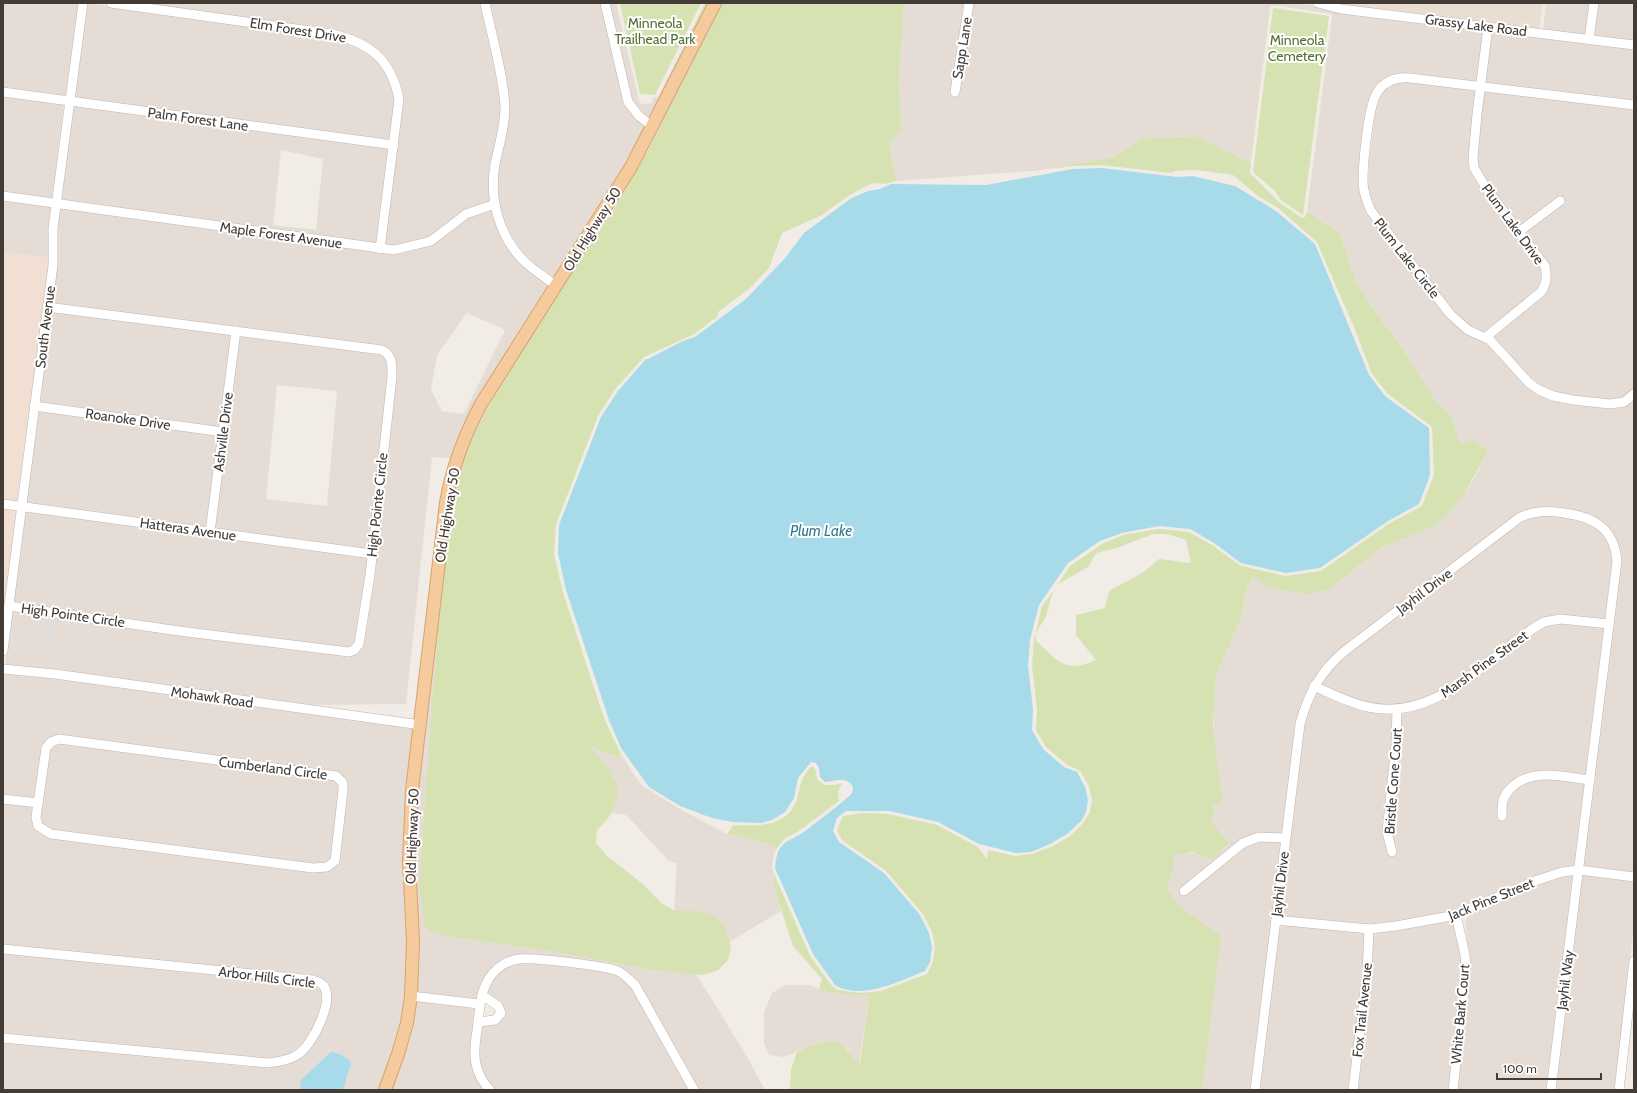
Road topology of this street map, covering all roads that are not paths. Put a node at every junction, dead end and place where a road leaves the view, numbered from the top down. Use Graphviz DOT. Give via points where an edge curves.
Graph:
graph roads {
  1 [pos="83,3"];
  2 [pos="110,3"];
  3 [pos="484,3"];
  4 [pos="605,3"];
  5 [pos="715,3"];
  6 [pos="968,3"];
  7 [pos="1318,3"];
  8 [pos="1594,3"];
  9 [pos="1330,4"];
  10 [pos="1488,27"];
  11 [pos="1589,39"];
  12 [pos="1634,44"];
  13 [pos="1480,86"];
  14 [pos="3,92"];
  15 [pos="955,92"];
  16 [pos="69,101"];
  17 [pos="1634,105"];
  18 [pos="652,126"];
  19 [pos="394,145"];
  20 [pos="3,196"];
  21 [pos="1560,201"];
  22 [pos="56,203"];
  23 [pos="494,204"];
  24 [pos="1520,231"];
  25 [pos="380,249"];
  26 [pos="556,286"];
  27 [pos="47,307"];
  28 [pos="236,331"];
  29 [pos="1486,337"];
  30 [pos="1634,394"];
  31 [pos="34,406"];
  32 [pos="223,432"];
  33 [pos="3,504"];
  34 [pos="21,507"];
  35 [pos="210,532"];
  36 [pos="372,554"];
  37 [pos="9,606"];
  38 [pos="1609,624"];
  39 [pos="3,651"];
  40 [pos="3,670"];
  41 [pos="1314,686"];
  42 [pos="1397,710"];
  43 [pos="421,725"];
  44 [pos="1590,780"];
  45 [pos="3,799"];
  46 [pos="38,803"];
  47 [pos="1502,816"];
  48 [pos="1285,838"];
  49 [pos="1392,852"];
  50 [pos="1579,870"];
  51 [pos="1634,877"];
  52 [pos="1184,891"];
  53 [pos="1456,915"];
  54 [pos="1276,920"];
  55 [pos="1369,929"];
  56 [pos="3,949"];
  57 [pos="1634,961"];
  58 [pos="482,995"];
  59 [pos="411,996"];
  60 [pos="479,1004"];
  61 [pos="478,1022"];
  62 [pos="3,1038"];
  63 [pos="385,1090"];
  64 [pos="490,1090"];
  65 [pos="694,1090"];
  66 [pos="1255,1090"];
  67 [pos="1353,1090"];
  68 [pos="1453,1090"];
  69 [pos="1551,1090"];
  70 [pos="1619,1090"];
  1 -- 16 [label="street, South Avenue"];
  2 -- 19 [label="street, Elm Forest Drive" via="332,34 362,44 372,50 387,66 396,88 399,109"];
  3 -- 23 [label="street" via="505,107 502,138 493,181"];
  4 -- 18 [label="street" via="628,102 639,116"];
  5 -- 18 [label="main road, Old Highway 50"];
  6 -- 15 [label="street, Sapp Lane"];
  7 -- 9 [label="street, Grassy Lake Road"];
  8 -- 11 [label="street"];
  9 -- 10 [label="street, Grassy Lake Road" via="1341,9"];
  10 -- 11 [label="street, Grassy Lake Road"];
  10 -- 13 [label="street"];
  11 -- 12 [label="street, Grassy Lake Road"];
  13 -- 17 [label="street, Plum Lake Circle"];
  13 -- 24 [label="street, Plum Lake Drive" via="1474,168 1488,191"];
  13 -- 29 [label="street, Plum Lake Circle" via="1401,77 1383,85 1372,103 1363,182 1371,211 1450,314 1468,330"];
  14 -- 16 [label="street, Palm Forest Lane"];
  16 -- 19 [label="street, Palm Forest Lane"];
  16 -- 22 [label="street, South Avenue"];
  18 -- 26 [label="main road, Old Highway 50" via="613,198"];
  19 -- 25 [label="street, Elm Forest Drive"];
  20 -- 22 [label="street, Maple Forest Avenue"];
  21 -- 24 [label="street"];
  22 -- 25 [label="street, Maple Forest Avenue"];
  22 -- 27 [label="street, South Avenue" via="54,253"];
  23 -- 25 [label="street, Maple Forest Avenue" via="466,214 431,241 404,249"];
  23 -- 26 [label="street" via="504,232 519,254"];
  24 -- 29 [label="street, Plum Lake Drive" via="1545,266 1547,280 1541,292"];
  26 -- 43 [label="main road, Old Highway 50" via="481,404 456,459 446,503"];
  27 -- 28 [label="street, High Pointe Circle"];
  27 -- 31 [label="street, South Avenue"];
  28 -- 32 [label="street, Ashville Drive"];
  28 -- 36 [label="street, High Pointe Circle" via="382,350 390,356 392,377"];
  29 -- 30 [label="street, Plum Lake Circle" via="1529,383 1553,396 1610,404 1624,402"];
  31 -- 32 [label="street, Roanoke Drive"];
  31 -- 34 [label="street, South Avenue"];
  32 -- 35 [label="street, Ashville Drive"];
  33 -- 34 [label="street, Hatteras Avenue"];
  34 -- 35 [label="street, Hatteras Avenue"];
  34 -- 37 [label="street, South Avenue"];
  35 -- 36 [label="street, Hatteras Avenue"];
  36 -- 37 [label="street, High Pointe Circle" via="362,633 357,647 349,652"];
  37 -- 39 [label="street, South Avenue"];
  38 -- 41 [label="street, Jayhil Drive" via="1617,561 1610,537 1601,526 1589,518 1551,511 1537,512 1519,518 1346,650 1328,666"];
  38 -- 42 [label="street, Marsh Pine Street" via="1560,619 1544,622 1450,690 1425,703"];
  38 -- 44 [label="street, Jayhil Drive"];
  40 -- 43 [label="street, Mohawk Road" via="55,674"];
  41 -- 42 [label="street, Marsh Pine Street" via="1358,705"];
  41 -- 48 [label="street, Jayhil Drive" via="1300,724"];
  42 -- 49 [label="street, Bristle Cone Court" via="1387,832"];
  43 -- 59 [label="main road, Old Highway 50" via="412,790 410,830 413,942"];
  44 -- 47 [label="street" via="1546,774 1525,778 1507,792 1503,800"];
  44 -- 50 [label="street, Jayhil Drive"];
  45 -- 46 [label="street"];
  46 -- 46 [label="street, Cumberland Circle" via="38,826 51,834 322,868 332,864 336,857 344,790 340,779 329,774 59,739 51,742 46,748"];
  48 -- 52 [label="street" via="1259,837 1242,843"];
  48 -- 54 [label="street, Jayhil Drive"];
  50 -- 51 [label="street, Jack Pine Street"];
  50 -- 53 [label="street, Jack Pine Street" via="1562,872 1535,881"];
  50 -- 69 [label="street, Jayhil Way"];
  53 -- 55 [label="street, Jack Pine Street" via="1428,922"];
  53 -- 68 [label="street, White Bark Court" via="1466,971"];
  54 -- 55 [label="street, Jack Pine Street"];
  54 -- 66 [label="street, Jayhil Drive"];
  55 -- 67 [label="street, Fox Trail Avenue" via="1367,974"];
  56 -- 62 [label="street, Arbor Hills Circle" via="313,980 324,987 326,995 321,1021 307,1045 292,1057 268,1063"];
  57 -- 70 [label="street"];
  58 -- 60 [label="street"];
  58 -- 61 [label="street" via="498,1006 500,1014 495,1020"];
  58 -- 65 [label="street" via="496,970 519,959 528,958 618,971 635,985"];
  59 -- 60 [label="street"];
  59 -- 63 [label="main road, Old Highway 50" via="407,1023"];
  60 -- 61 [label="street"];
  61 -- 64 [label="street" via="474,1058 480,1078"];
}
